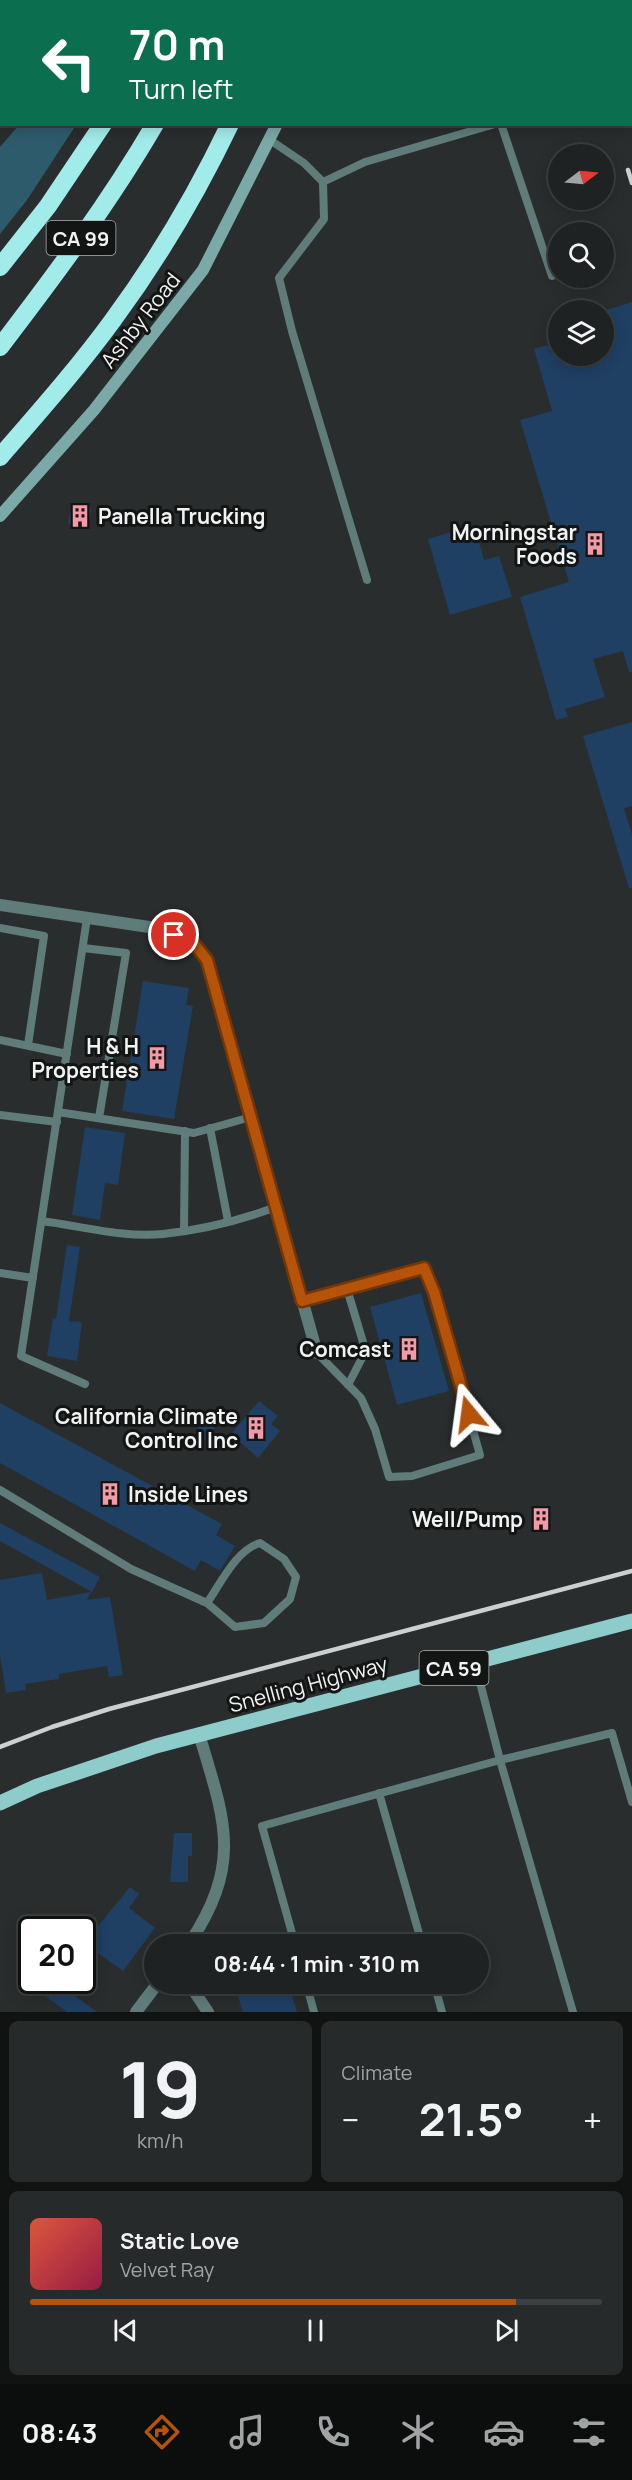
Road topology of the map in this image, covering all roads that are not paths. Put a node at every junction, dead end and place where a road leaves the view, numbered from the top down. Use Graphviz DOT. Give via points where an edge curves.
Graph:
graph roads {
  1 [pos="101,126"];
  2 [pos="154,126"];
  3 [pos="229,126"];
  4 [pos="276,126"];
  5 [pos="488,126"];
  6 [pos="502,126"];
  7 [pos="270,140"];
  8 [pos="322,182"];
  9 [pos="548,264"];
  10 [pos="0,267"];
  11 [pos="0,347"];
  12 [pos="0,458"];
  13 [pos="0,516"];
  14 [pos="368,580"];
  15 [pos="0,905"];
  16 [pos="87,918"];
  17 [pos="0,928"];
  18 [pos="82,948"];
  19 [pos="0,1040"];
  20 [pos="28,1046"];
  21 [pos="67,1054"];
  22 [pos="58,1112"];
  23 [pos="0,1115"];
  24 [pos="251,1117"];
  25 [pos="99,1118"];
  26 [pos="57,1122"];
  27 [pos="210,1128"];
  28 [pos="185,1131"];
  29 [pos="276,1207"];
  30 [pos="42,1221"];
  31 [pos="228,1221"];
  32 [pos="184,1230"];
  33 [pos="0,1273"];
  34 [pos="33,1278"];
  35 [pos="347,1289"];
  36 [pos="302,1301"];
  37 [pos="317,1353"];
  38 [pos="85,1384"];
  39 [pos="348,1385"];
  40 [pos="0,1490"];
  41 [pos="207,1603"];
  42 [pos="632,1621"];
  43 [pos="475,1663"];
  44 [pos="199,1734"];
  45 [pos="501,1760"];
  46 [pos="379,1793"];
  47 [pos="632,1802"];
  48 [pos="0,1803"];
  49 [pos="195,1934"];
  50 [pos="292,1934"];
  51 [pos="419,1934"];
  52 [pos="150,1994"];
  53 [pos="196,1994"];
  54 [pos="309,1994"];
  55 [pos="437,1994"];
  56 [pos="136,2012"];
  57 [pos="208,2012"];
  58 [pos="314,2012"];
  59 [pos="442,2012"];
  60 [pos="573,2012"];
  1 -- 10 [label="highway, CA 99" via="48,206"];
  2 -- 11 [label="highway, CA 99" via="70,255"];
  3 -- 12 [label="highway" via="188,205 114,320"];
  4 -- 7 [label="main road, Ashby Road"];
  5 -- 8 [label="lane" via="365,162"];
  6 -- 9 [label="lane"];
  7 -- 8 [label="lane" via="304,163"];
  7 -- 13 [label="main road, Ashby Road" via="203,270 94,410"];
  8 -- 14 [label="lane" via="324,219 279,278"];
  15 -- 16 [label="street"];
  16 -- 18 [label="lane"];
  16 -- 24 [label="street" via="156,928 192,941 207,960"];
  17 -- 20 [label="lane" via="44,936"];
  18 -- 21 [label="lane"];
  18 -- 25 [label="lane" via="126,953"];
  19 -- 20 [label="lane"];
  20 -- 21 [label="lane"];
  21 -- 22 [label="lane"];
  22 -- 25 [label="lane"];
  22 -- 26 [label="lane"];
  23 -- 26 [label="lane"];
  24 -- 27 [label="lane"];
  24 -- 29 [label="street"];
  25 -- 28 [label="lane"];
  26 -- 30 [label="lane"];
  27 -- 28 [label="lane"];
  27 -- 31 [label="lane"];
  28 -- 32 [label="lane"];
  29 -- 31 [label="lane"];
  29 -- 36 [label="street"];
  30 -- 32 [label="lane" via="127,1233"];
  30 -- 34 [label="lane"];
  31 -- 32 [label="lane"];
  33 -- 34 [label="lane"];
  34 -- 38 [label="lane" via="21,1356"];
  35 -- 36 [label="lane"];
  35 -- 39 [label="lane" via="363,1342 362,1358"];
  35 -- 39 [label="lane" via="424,1268 480,1455 412,1476 388,1477 375,1429 361,1398"];
  36 -- 37 [label="street"];
  37 -- 39 [label="lane"];
  40 -- 41 [label="lane" via="131,1569"];
  41 -- 41 [label="lane" via="235,1627 264,1623 290,1599 296,1577 284,1559 260,1543 240,1556"];
  42 -- 43 [label="main road, Snelling Highway / CA 59"];
  43 -- 44 [label="main road, Snelling Highway / CA 59"];
  43 -- 45 [label="lane"];
  44 -- 48 [label="main road, Snelling Highway / CA 59" via="37,1786"];
  44 -- 49 [label="street" via="221,1809 226,1847 221,1880"];
  45 -- 46 [label="lane"];
  45 -- 47 [label="lane" via="612,1733"];
  45 -- 60 [label="lane"];
  46 -- 50 [label="lane" via="262,1826"];
  46 -- 51 [label="lane"];
  52 -- 56 [label="street"];
  53 -- 57 [label="street"];
  54 -- 58 [label="lane"];
  55 -- 59 [label="lane"];
}
